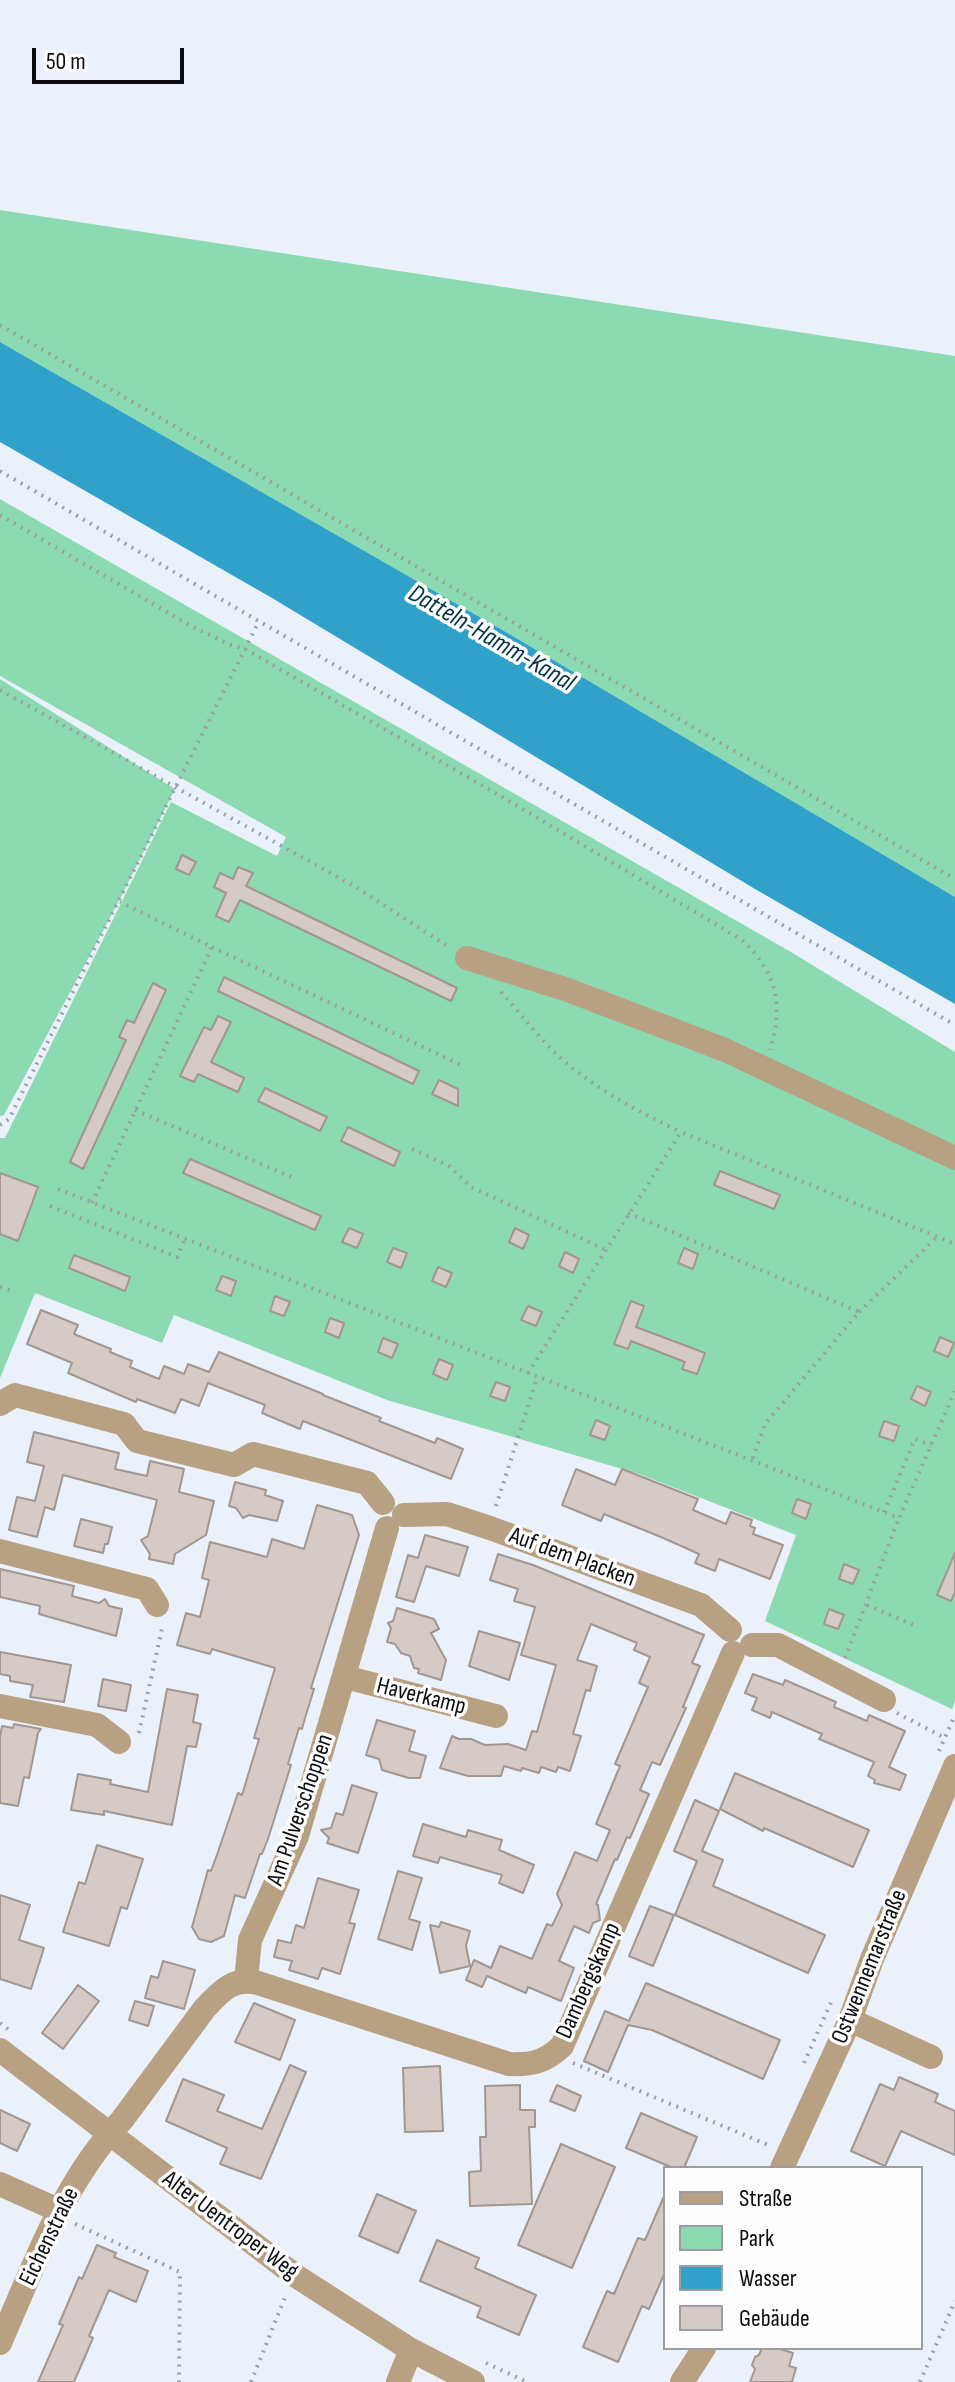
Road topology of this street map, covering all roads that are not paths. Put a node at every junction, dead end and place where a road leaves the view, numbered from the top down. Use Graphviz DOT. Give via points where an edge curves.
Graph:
graph roads {
  1 [pos="467,958"];
  2 [pos="955,1158"];
  3 [pos="0,1404"];
  4 [pos="391,1516"];
  5 [pos="0,1551"];
  6 [pos="157,1605"];
  7 [pos="739,1642"];
  8 [pos="345,1677"];
  9 [pos="884,1700"];
  10 [pos="0,1706"];
  11 [pos="496,1716"];
  12 [pos="119,1742"];
  13 [pos="955,1766"];
  14 [pos="246,1980"];
  15 [pos="850,2020"];
  16 [pos="0,2050"];
  17 [pos="931,2057"];
  18 [pos="108,2135"];
  19 [pos="785,2161"];
  20 [pos="0,2184"];
  21 [pos="57,2213"];
  22 [pos="0,2343"];
  23 [pos="411,2350"];
  24 [pos="703,2350"];
  25 [pos="480,2373"];
  26 [pos="398,2382"];
  27 [pos="682,2382"];
  28 [pos="698,2382"];
  1 -- 2 [label="street" via="725,1050"];
  3 -- 4 [label="street" via="15,1395 124,1424 137,1441 234,1465 253,1454 367,1483"];
  4 -- 7 [label="street, Auf dem Placken" via="447,1514 490,1528 701,1605"];
  4 -- 8 [label="street, Am Pulverschoppen"];
  5 -- 6 [label="street" via="147,1589"];
  7 -- 9 [label="street" via="778,1645"];
  7 -- 14 [label="street, Dambergskamp" via="562,2046 541,2063 509,2064"];
  8 -- 11 [label="street, Haverkamp"];
  8 -- 14 [label="street, Am Pulverschoppen" via="297,1836 250,1940"];
  10 -- 12 [label="street" via="97,1725"];
  13 -- 15 [label="street, Ostwennemarstraße"];
  14 -- 18 [label="street" via="234,1982 213,2000"];
  15 -- 17 [label="street"];
  15 -- 19 [label="street, Ostwennemarstraße"];
  16 -- 18 [label="street, Alter Uentroper Weg"];
  18 -- 21 [label="street, Eichenstraße"];
  18 -- 23 [label="street, Alter Uentroper Weg" via="296,2276"];
  20 -- 21 [label="street"];
  21 -- 22 [label="street, Eichenstraße"];
  23 -- 25 [label="street, Alter Uentroper Weg"];
  23 -- 26 [label="street"];
  24 -- 27 [label="street"];
  24 -- 28 [label="street"];
}
